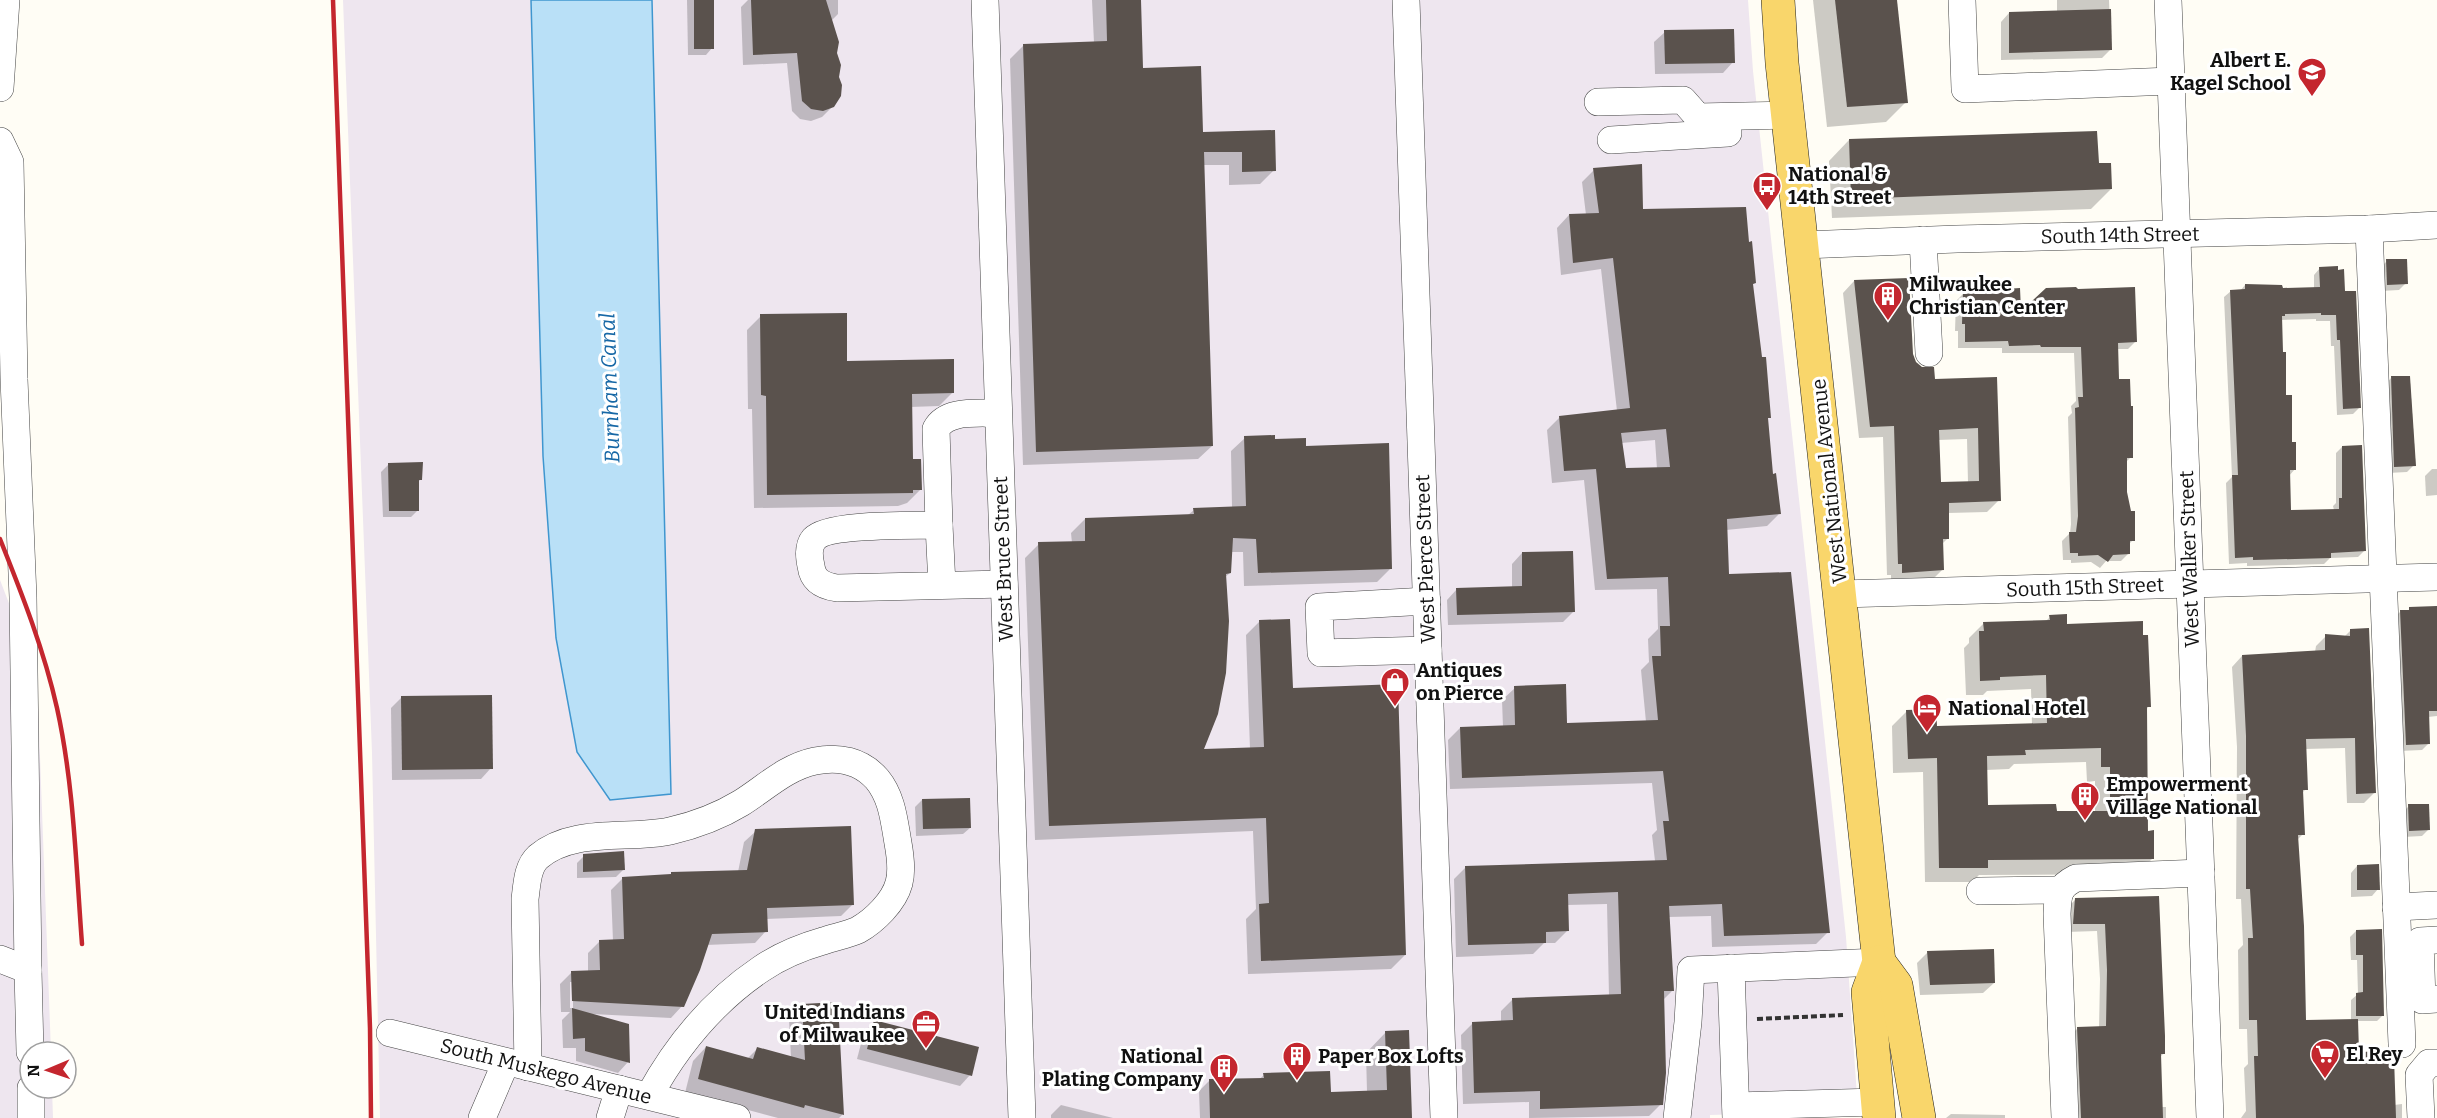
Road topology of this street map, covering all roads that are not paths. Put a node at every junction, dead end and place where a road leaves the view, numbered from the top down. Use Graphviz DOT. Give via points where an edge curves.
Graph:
graph roads {
  1 [pos="6,0"];
  2 [pos="985,0"];
  3 [pos="1406,0"];
  4 [pos="1778,0"];
  5 [pos="1962,0"];
  6 [pos="2168,0"];
  7 [pos="2171,81"];
  8 [pos="0,88"];
  9 [pos="1598,102"];
  10 [pos="1788,122"];
  11 [pos="1611,140"];
  12 [pos="0,141"];
  13 [pos="2437,225"];
  14 [pos="2369,229"];
  15 [pos="2177,234"];
  16 [pos="1923,240"];
  17 [pos="1803,245"];
  18 [pos="1929,353"];
  19 [pos="998,413"];
  20 [pos="939,525"];
  21 [pos="2437,577"];
  22 [pos="2384,578"];
  23 [pos="1004,584"];
  24 [pos="2190,584"];
  25 [pos="942,585"];
  26 [pos="1841,594"];
  27 [pos="1426,601"];
  28 [pos="1428,650"];
  29 [pos="2201,873"];
  30 [pos="2061,890"];
  31 [pos="1980,891"];
  32 [pos="2437,905"];
  33 [pos="2396,907"];
  34 [pos="2437,940"];
  35 [pos="0,959"];
  36 [pos="1879,962"];
  37 [pos="1731,968"];
  38 [pos="28,970"];
  39 [pos="2430,1000"];
  40 [pos="390,1034"];
  41 [pos="30,1040"];
  42 [pos="2402,1044"];
  43 [pos="2437,1063"];
  44 [pos="517,1064"];
  45 [pos="619,1089"];
  46 [pos="649,1096"];
  47 [pos="31,1100"];
  48 [pos="1918,1109"];
  49 [pos="1878,1110"];
  50 [pos="1736,1112"];
  51 [pos="31,1118"];
  52 [pos="482,1118"];
  53 [pos="610,1118"];
  54 [pos="737,1118"];
  55 [pos="1022,1118"];
  56 [pos="1444,1118"];
  57 [pos="1677,1118"];
  58 [pos="2065,1118"];
  59 [pos="2210,1118"];
  60 [pos="2421,1118"];
  1 -- 8 [label="street"];
  2 -- 19 [label="street, West Bruce Street"];
  3 -- 27 [label="street, West Pierce Street"];
  4 -- 10 [label="main road, West National Avenue"];
  5 -- 7 [label="street" via="1965,89"];
  6 -- 7 [label="street, West Walker Street"];
  7 -- 15 [label="street, West Walker Street"];
  9 -- 10 [label="street" via="1683,100 1698,117"];
  10 -- 11 [label="street"];
  10 -- 17 [label="main road, West National Avenue"];
  12 -- 38 [label="street" via="10,162"];
  13 -- 14 [label="street, South 14th Street"];
  14 -- 15 [label="street, South 14th Street"];
  14 -- 22 [label="street"];
  15 -- 16 [label="street, South 14th Street"];
  15 -- 24 [label="street, West Walker Street"];
  16 -- 17 [label="street, South 14th Street"];
  16 -- 18 [label="street"];
  17 -- 26 [label="main road, West National Avenue"];
  19 -- 20 [label="street" via="955,415 936,429"];
  19 -- 23 [label="street, West Bruce Street"];
  20 -- 25 [label="street"];
  20 -- 25 [label="street" via="839,529 820,534 810,551 813,575 825,586"];
  21 -- 22 [label="street, South 15th Street"];
  22 -- 24 [label="street, South 15th Street"];
  22 -- 33 [label="street"];
  23 -- 25 [label="street"];
  23 -- 55 [label="street, West Bruce Street"];
  24 -- 26 [label="street, South 15th Street"];
  24 -- 29 [label="street, West Walker Street"];
  26 -- 36 [label="main road, West National Avenue"];
  27 -- 28 [label="street, West Pierce Street"];
  27 -- 28 [label="street" via="1319,607 1320,642 1321,654"];
  28 -- 56 [label="street, West Pierce Street"];
  29 -- 30 [label="street" via="2076,878"];
  29 -- 59 [label="street, West Walker Street"];
  30 -- 31 [label="street"];
  30 -- 58 [label="street" via="2056,914"];
  32 -- 33 [label="street"];
  33 -- 42 [label="street"];
  34 -- 39 [label="street" via="2420,941"];
  35 -- 38 [label="street"];
  36 -- 37 [label="street"];
  36 -- 48 [label="main road, West National Avenue" via="1896,985"];
  36 -- 49 [label="main road, West National Avenue" via="1868,992"];
  37 -- 50 [label="street"];
  37 -- 57 [label="street" via="1691,970"];
  38 -- 41 [label="street"];
  40 -- 44 [label="street, South Muskego Avenue"];
  43 -- 60 [label="street" via="2429,1063 2419,1075"];
  44 -- 45 [label="street, South Muskego Avenue"];
  44 -- 46 [label="street" via="525,899 528,873 537,857 562,844 604,835 667,832 706,822 783,774 815,761 846,759 872,773 883,786 892,808 899,850 899,884 887,904 856,931 803,947 762,968 726,997 679,1046"];
  44 -- 52 [label="street"];
  45 -- 46 [label="street, South Muskego Avenue"];
  45 -- 53 [label="street"];
  46 -- 54 [label="street, South Muskego Avenue"];
  47 -- 51 [label="street"];
  48 -- 49 [label="main road"];
  49 -- 50 [label="street"];
}
